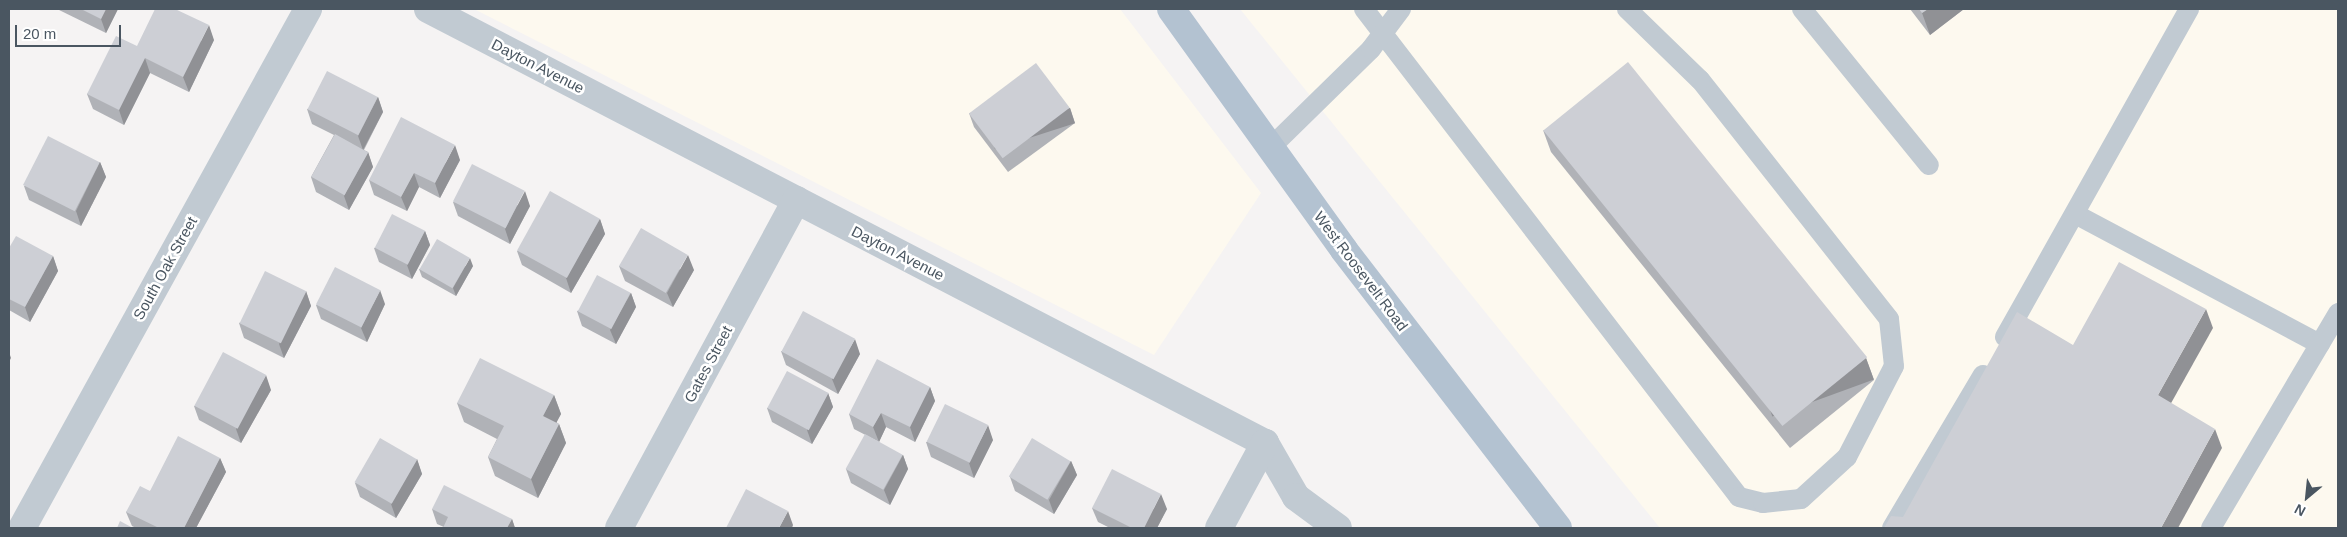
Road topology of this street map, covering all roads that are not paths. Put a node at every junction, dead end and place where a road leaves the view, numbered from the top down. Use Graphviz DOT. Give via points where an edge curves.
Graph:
graph roads {
  1 [pos="308,9"];
  2 [pos="428,9"];
  3 [pos="1171,9"];
  4 [pos="1364,9"];
  5 [pos="1401,9"];
  6 [pos="1628,9"];
  7 [pos="1802,9"];
  8 [pos="2189,9"];
  9 [pos="1383,34"];
  10 [pos="1271,147"];
  11 [pos="1929,164"];
  12 [pos="796,200"];
  13 [pos="2077,215"];
  14 [pos="2338,313"];
  15 [pos="2320,344"];
  16 [pos="1265,443"];
  17 [pos="22,528"];
  18 [pos="619,528"];
  19 [pos="1219,528"];
  20 [pos="1338,528"];
  21 [pos="1558,528"];
  22 [pos="1892,528"];
  23 [pos="2211,528"];
  1 -- 17 [label="street, South Oak Street"];
  2 -- 12 [label="street, Dayton Avenue"];
  3 -- 10 [label="main road, West Roosevelt Road"];
  4 -- 9 [label="lane"];
  5 -- 9 [label="lane"];
  6 -- 9 [label="lane" via="1700,80 1889,319 1894,366 1847,457 1800,499 1763,502 1739,497"];
  7 -- 11 [label="lane"];
  8 -- 13 [label="lane"];
  9 -- 10 [label="lane"];
  10 -- 21 [label="main road, West Roosevelt Road" via="1344,250"];
  12 -- 16 [label="street, Dayton Avenue"];
  12 -- 18 [label="street, Gates Street"];
  13 -- 15 [label="lane"];
  13 -- 22 [label="lane"];
  14 -- 15 [label="lane"];
  15 -- 23 [label="lane"];
  16 -- 19 [label="street"];
  16 -- 20 [label="street" via="1296,497"];
}
